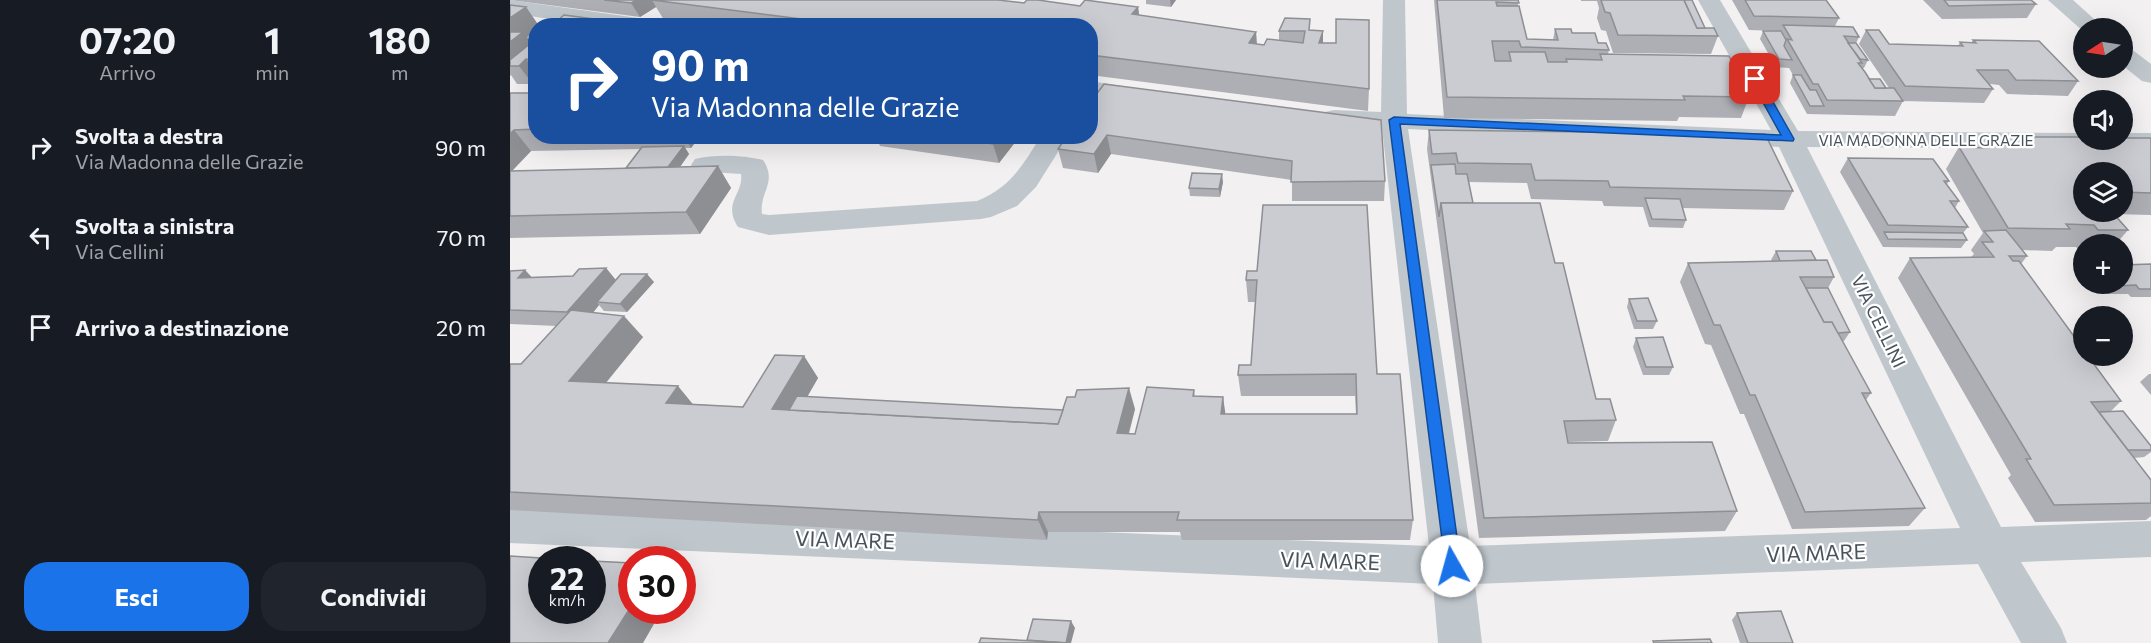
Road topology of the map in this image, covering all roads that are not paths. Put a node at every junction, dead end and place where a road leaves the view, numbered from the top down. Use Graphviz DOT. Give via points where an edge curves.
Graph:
graph roads {
  1 [pos="1394,0"];
  2 [pos="1709,0"];
  3 [pos="2059,0"];
  4 [pos="510,6"];
  5 [pos="620,18"];
  6 [pos="2081,18"];
  7 [pos="2133,62"];
  8 [pos="2151,76"];
  9 [pos="1098,89"];
  10 [pos="1172,100"];
  11 [pos="1312,117"];
  12 [pos="1394,120"];
  13 [pos="1789,139"];
  14 [pos="2151,141"];
  15 [pos="1050,144"];
  16 [pos="705,165"];
  17 [pos="510,525"];
  18 [pos="2151,539"];
  19 [pos="1989,545"];
  20 [pos="1452,566"];
  21 [pos="1460,643"];
  22 [pos="2045,643"];
  1 -- 12 [label="street"];
  2 -- 13 [label="street, VIA CELLINI"];
  3 -- 6 [label="street"];
  4 -- 5 [label="street"];
  7 -- 8 [label="street"];
  9 -- 10 [label="street"];
  11 -- 12 [label="street, VIA MADONNA DELLE GRAZIE"];
  12 -- 13 [label="street, VIA MADONNA DELLE GRAZIE"];
  12 -- 20 [label="street"];
  13 -- 14 [label="street, VIA MADONNA DELLE GRAZIE"];
  13 -- 19 [label="street, VIA CELLINI"];
  15 -- 16 [label="street" via="1026,181 1006,199 981,210 769,225 748,220 746,203 756,181 753,166"];
  17 -- 20 [label="street, VIA MARE"];
  18 -- 19 [label="street, VIA MARE"];
  19 -- 20 [label="street, VIA MARE"];
  19 -- 22 [label="street, VIA CELLINI"];
  20 -- 21 [label="street"];
}
